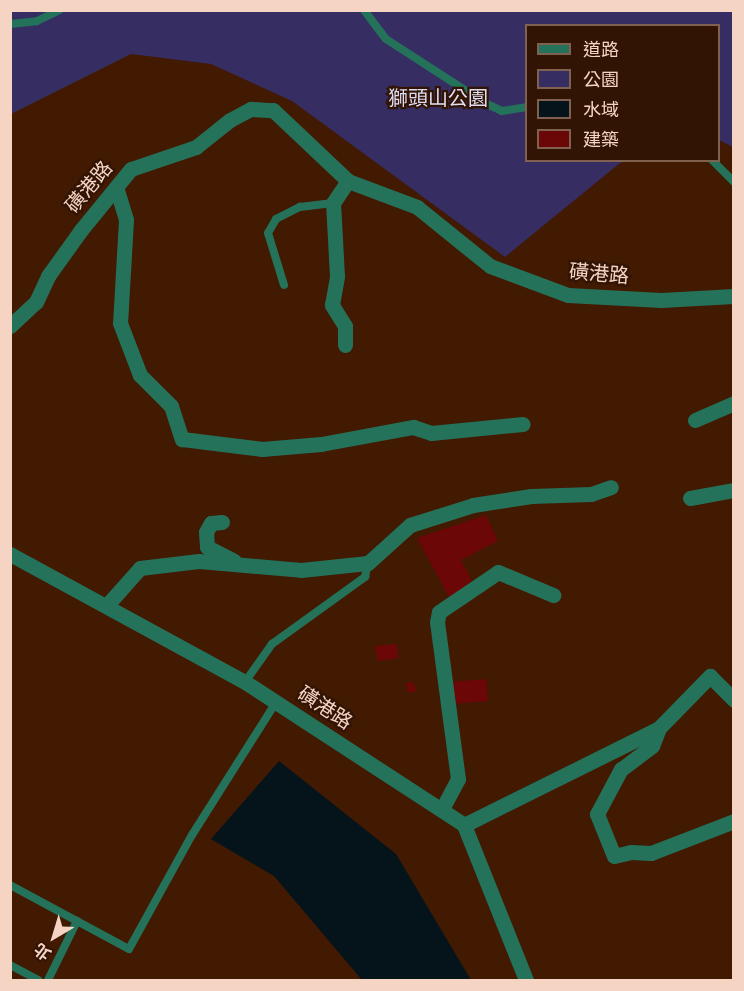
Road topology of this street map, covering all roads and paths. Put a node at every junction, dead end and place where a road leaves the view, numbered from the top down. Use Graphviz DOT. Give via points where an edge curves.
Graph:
graph roads {
  1 [pos="60,10"];
  2 [pos="364,10"];
  3 [pos="10,24"];
  4 [pos="525,107"];
  5 [pos="714,162"];
  6 [pos="348,181"];
  7 [pos="734,182"];
  8 [pos="117,190"];
  9 [pos="333,203"];
  10 [pos="284,285"];
  11 [pos="734,296"];
  12 [pos="10,326"];
  13 [pos="345,345"];
  14 [pos="734,403"];
  15 [pos="695,420"];
  16 [pos="523,424"];
  17 [pos="611,487"];
  18 [pos="734,490"];
  19 [pos="690,498"];
  20 [pos="222,522"];
  21 [pos="10,554"];
  22 [pos="237,562"];
  23 [pos="368,563"];
  24 [pos="553,595"];
  25 [pos="108,604"];
  26 [pos="245,682"];
  27 [pos="734,700"];
  28 [pos="276,702"];
  29 [pos="659,728"];
  30 [pos="442,809"];
  31 [pos="734,821"];
  32 [pos="464,825"];
  33 [pos="10,885"];
  34 [pos="77,921"];
  35 [pos="10,966"];
  36 [pos="38,981"];
  37 [pos="48,981"];
  38 [pos="526,981"];
  1 -- 3 [label="lane" via="37,21"];
  2 -- 4 [label="lane" via="386,39 485,103 502,111"];
  5 -- 7 [label="lane"];
  6 -- 8 [label="street, 磺港路" via="273,110 251,109 196,147 131,169"];
  6 -- 9 [label="street"];
  6 -- 11 [label="street, 磺港路" via="417,207 490,266 567,295 661,300"];
  8 -- 12 [label="street, 磺港路" via="81,230 48,276 36,302"];
  8 -- 16 [label="street" via="126,220 120,323 140,375 171,406 182,439 262,449 321,444 413,427 431,433"];
  9 -- 10 [label="lane" via="300,207 276,219 268,233"];
  9 -- 13 [label="street" via="337,276 332,305 345,326"];
  14 -- 15 [label="street"];
  17 -- 23 [label="street" via="591,494 531,496 473,505 410,525"];
  18 -- 19 [label="street"];
  20 -- 22 [label="street" via="212,523 207,532 207,547"];
  21 -- 25 [label="street, 磺港路"];
  22 -- 23 [label="street" via="301,570"];
  22 -- 25 [label="street" via="199,561 140,568"];
  23 -- 26 [label="lane" via="365,577 272,644"];
  24 -- 30 [label="street" via="498,572 439,612 437,622 458,780"];
  25 -- 26 [label="street, 磺港路"];
  26 -- 28 [label="street, 磺港路"];
  27 -- 29 [label="street" via="710,676"];
  28 -- 30 [label="street, 磺港路"];
  28 -- 34 [label="lane" via="192,835 129,949"];
  29 -- 31 [label="street" via="652,746 615,777 597,814 614,856 651,853"];
  29 -- 32 [label="street"];
  30 -- 32 [label="street, 磺港路"];
  32 -- 38 [label="street"];
  33 -- 34 [label="lane"];
  34 -- 37 [label="lane"];
  35 -- 36 [label="lane"];
}
